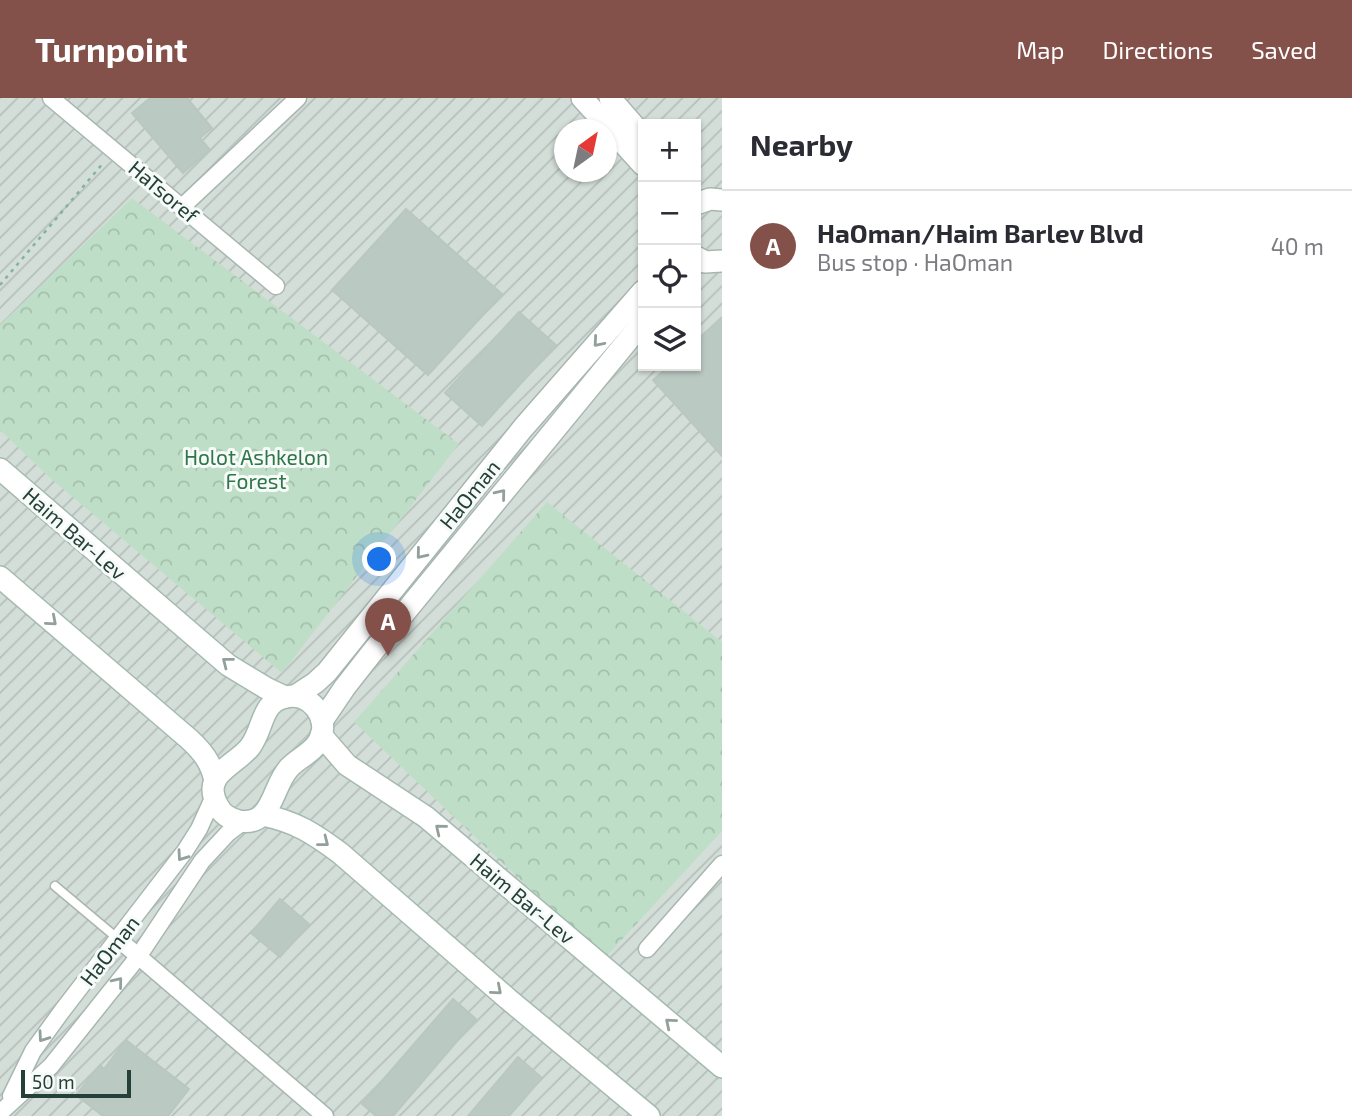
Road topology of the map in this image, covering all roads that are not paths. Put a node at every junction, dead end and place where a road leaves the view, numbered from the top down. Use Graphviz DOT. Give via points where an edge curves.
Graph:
graph roads {
  1 [pos="51,98"];
  2 [pos="298,98"];
  3 [pos="582,98"];
  4 [pos="610,98"];
  5 [pos="638,130"];
  6 [pos="638,160"];
  7 [pos="183,206"];
  8 [pos="276,286"];
  9 [pos="638,297"];
  10 [pos="638,328"];
  11 [pos="0,468"];
  12 [pos="0,577"];
  13 [pos="290,696"];
  14 [pos="322,728"];
  15 [pos="215,789"];
  16 [pos="253,818"];
  17 [pos="722,864"];
  18 [pos="55,886"];
  19 [pos="117,938"];
  20 [pos="648,949"];
  21 [pos="138,957"];
  22 [pos="722,1067"];
  23 [pos="2,1106"];
  24 [pos="325,1116"];
  25 [pos="649,1116"];
  1 -- 7 [label="street, HaTsoref"];
  2 -- 7 [label="street"];
  3 -- 6 [label="main road"];
  4 -- 5 [label="main road"];
  7 -- 8 [label="street, HaTsoref"];
  9 -- 13 [label="main road, HaOman, one-way" via="523,428 327,672"];
  14 -- 10 [label="main road, HaOman, one-way" via="367,659"];
  13 -- 11 [label="main road, Haim Bar-Lev, one-way" via="266,688 228,665"];
  12 -- 15 [label="main road, one-way" via="189,739 212,767"];
  13 -- 14 [label="main road, Haim Bar-Lev" via="312,704"];
  13 -- 15 [label="main road, HaOman" via="268,708 251,746 223,768"];
  14 -- 16 [label="main road, HaOman" via="314,748 288,769 272,804"];
  22 -- 14 [label="main road, Haim Bar-Lev, one-way" via="426,817 347,765"];
  15 -- 16 [label="main road" via="218,806 225,814 234,819"];
  15 -- 19 [label="street, HaOman, one-way" via="200,829"];
  16 -- 21 [label="street, HaOman" via="228,833 202,861"];
  16 -- 25 [label="main road, one-way" via="296,824 340,853"];
  17 -- 20 [label="street"];
  18 -- 19 [label="lane"];
  19 -- 21 [label="street"];
  19 -- 23 [label="street, HaOman, one-way" via="33,1051"];
  23 -- 21 [label="street, HaOman, one-way" via="51,1066"];
  21 -- 24 [label="street"];
}
